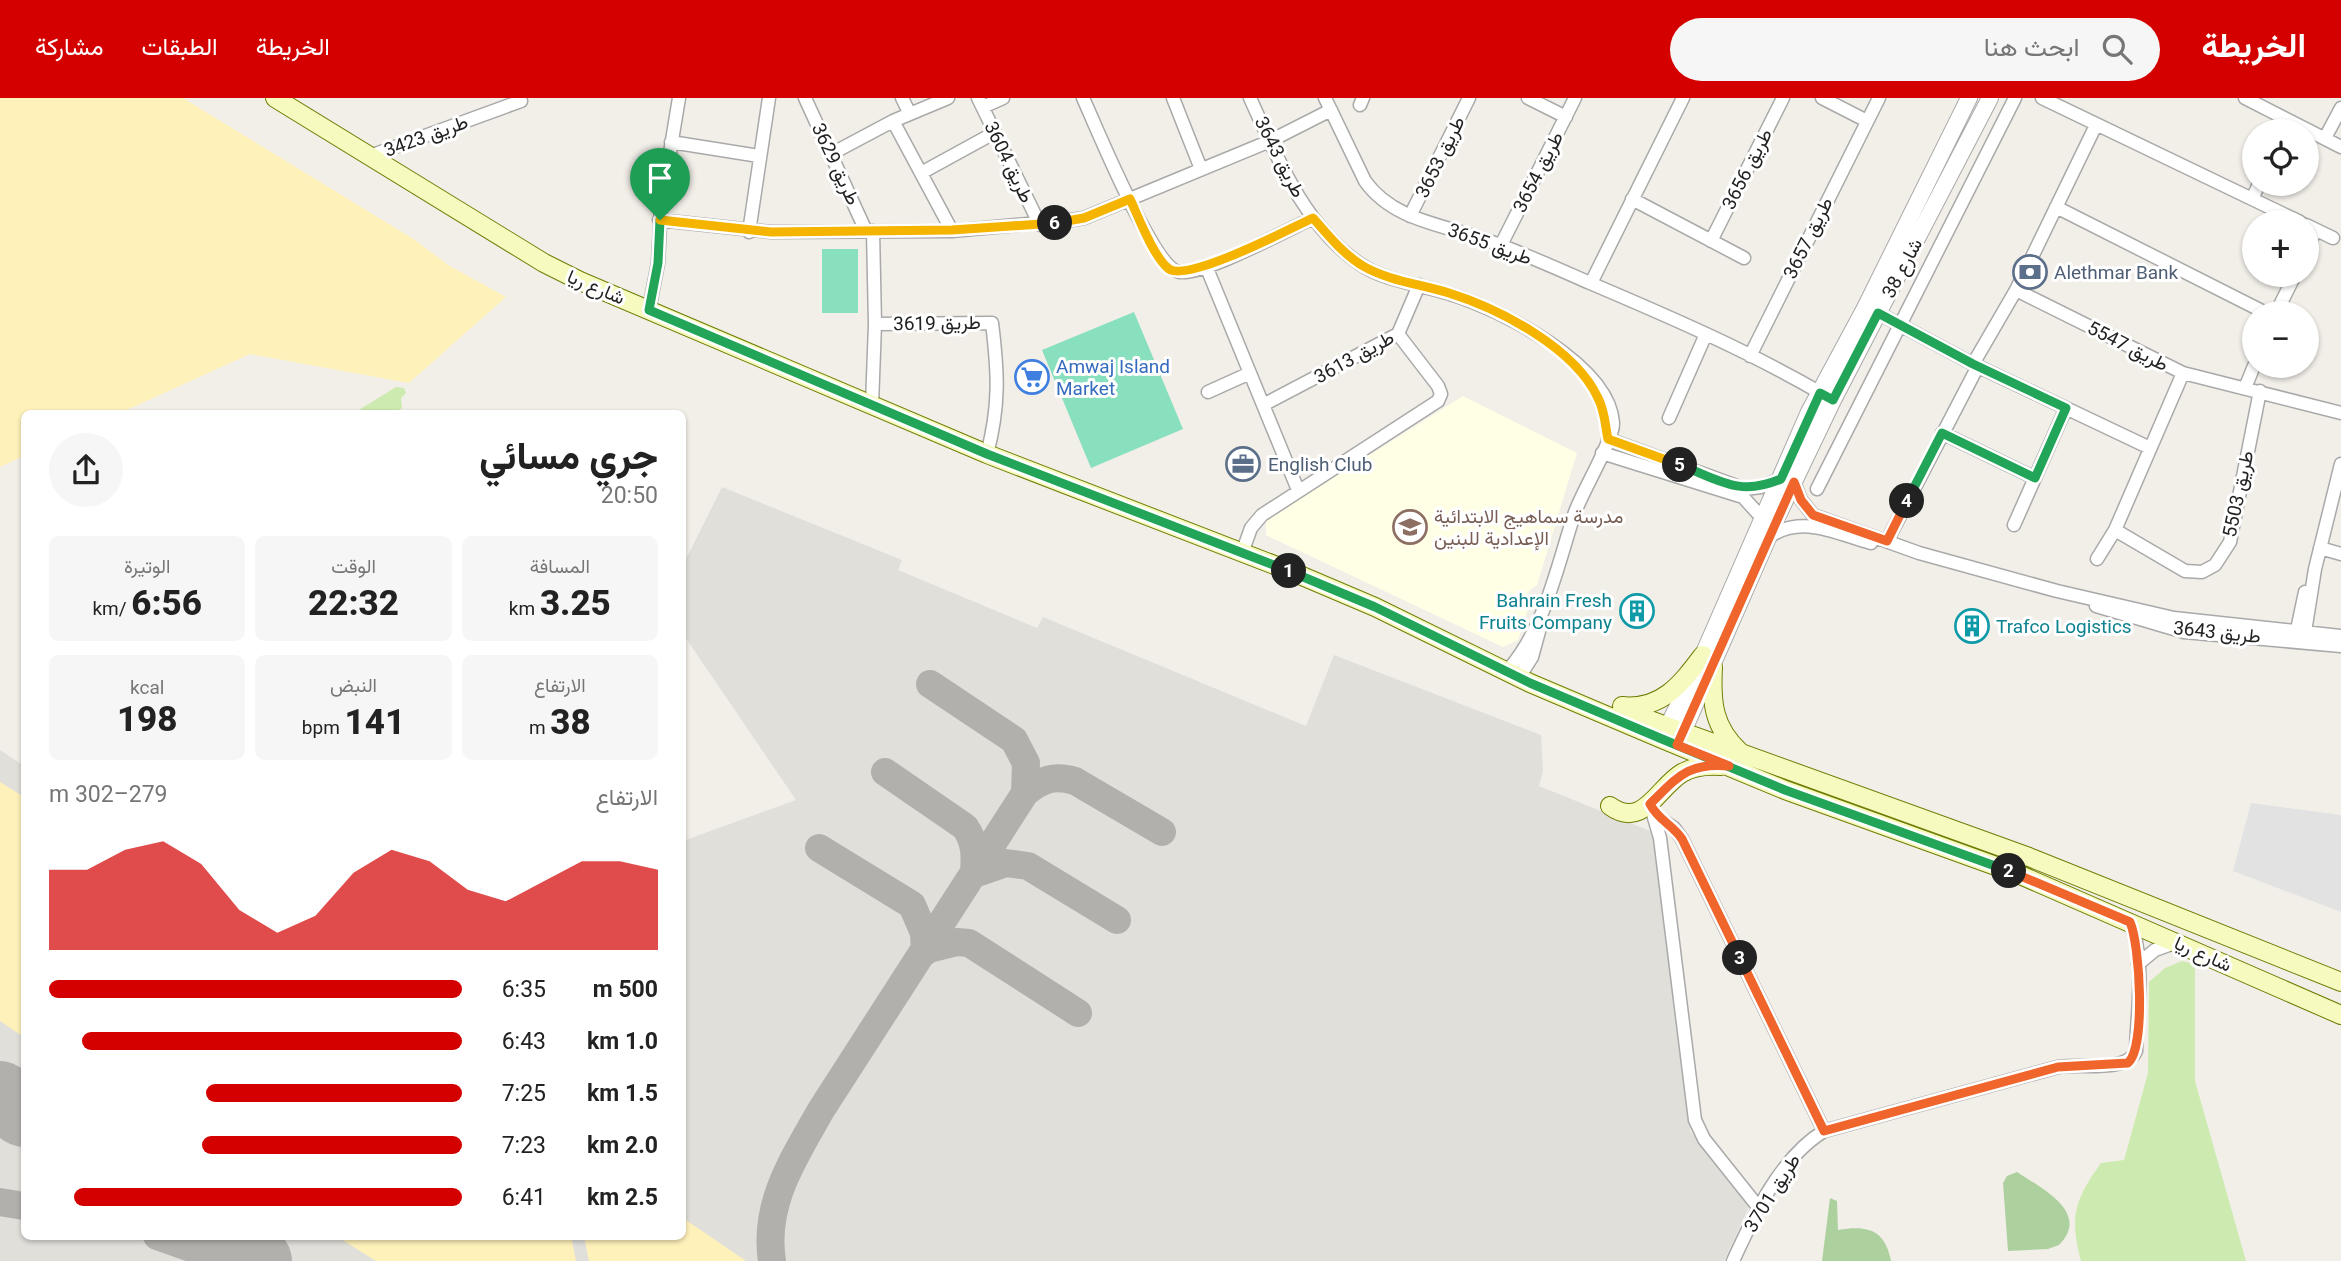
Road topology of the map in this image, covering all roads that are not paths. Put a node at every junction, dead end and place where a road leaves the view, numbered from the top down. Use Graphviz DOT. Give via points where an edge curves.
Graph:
graph roads {
  1 [pos="275,98"];
  2 [pos="679,98"];
  3 [pos="769,98"];
  4 [pos="805,98"];
  5 [pos="902,98"];
  6 [pos="948,98"];
  7 [pos="1003,98"];
  8 [pos="1083,98"];
  9 [pos="1173,98"];
  10 [pos="1250,98"];
  11 [pos="1469,98"];
  12 [pos="1528,98"];
  13 [pos="1575,98"];
  14 [pos="1683,98"];
  15 [pos="1783,98"];
  16 [pos="1822,98"];
  17 [pos="1879,98"];
  18 [pos="1969,98"];
  19 [pos="1990,98"];
  20 [pos="2015,98"];
  21 [pos="2042,98"];
  22 [pos="2245,98"];
  23 [pos="521,101"];
  24 [pos="981,102"];
  25 [pos="1328,104"];
  26 [pos="2341,108"];
  27 [pos="910,114"];
  28 [pos="1566,117"];
  29 [pos="2275,119"];
  30 [pos="893,121"];
  31 [pos="1867,121"];
  32 [pos="2096,125"];
  33 [pos="994,133"];
  34 [pos="2319,136"];
  35 [pos="2325,138"];
  36 [pos="1270,141"];
  37 [pos="671,142"];
  38 [pos="2341,147"];
  39 [pos="831,154"];
  40 [pos="370,156"];
  41 [pos="760,156"];
  42 [pos="1201,169"];
  43 [pos="920,173"];
  44 [pos="2253,196"];
  45 [pos="1130,199"];
  46 [pos="1632,199"];
  47 [pos="2252,199"];
  48 [pos="2056,207"];
  49 [pos="2275,210"];
  50 [pos="1410,216"];
  51 [pos="1313,218"];
  52 [pos="660,220"];
  53 [pos="1040,225"];
  54 [pos="952,230"];
  55 [pos="869,231"];
  56 [pos="749,232"];
  57 [pos="2319,232"];
  58 [pos="2333,238"];
  59 [pos="1711,241"];
  60 [pos="1501,245"];
  61 [pos="1744,258"];
  62 [pos="1206,266"];
  63 [pos="1591,283"];
  64 [pos="1419,285"];
  65 [pos="2016,290"];
  66 [pos="2242,301"];
  67 [pos="649,310"];
  68 [pos="1878,313"];
  69 [pos="875,324"];
  70 [pos="1899,324"];
  71 [pos="1398,334"];
  72 [pos="1706,334"];
  73 [pos="1750,356"];
  74 [pos="1975,365"];
  75 [pos="1250,373"];
  76 [pos="2183,373"];
  77 [pos="2249,378"];
  78 [pos="2245,388"];
  79 [pos="2260,391"];
  80 [pos="1208,392"];
  81 [pos="1826,396"];
  82 [pos="872,405"];
  83 [pos="1263,405"];
  84 [pos="2066,408"];
  85 [pos="2341,413"];
  86 [pos="1669,418"];
  87 [pos="1942,433"];
  88 [pos="1608,439"];
  89 [pos="2150,448"];
  90 [pos="1602,453"];
  91 [pos="987,454"];
  92 [pos="2341,464"];
  93 [pos="2035,478"];
  94 [pos="1787,480"];
  95 [pos="1817,489"];
  96 [pos="1298,490"];
  97 [pos="1763,519"];
  98 [pos="2014,524"];
  99 [pos="2115,530"];
  100 [pos="1769,537"];
  101 [pos="1887,541"];
  102 [pos="2320,548"];
  103 [pos="1242,553"];
  104 [pos="1919,553"];
  105 [pos="2341,554"];
  106 [pos="2097,559"];
  107 [pos="2300,636"];
  108 [pos="2341,636"];
  109 [pos="2341,646"];
  110 [pos="1708,661"];
  111 [pos="1514,673"];
  112 [pos="1608,705"];
  113 [pos="1673,736"];
  114 [pos="1745,757"];
  115 [pos="1729,766"];
  116 [pos="1610,806"];
  117 [pos="1653,810"];
  118 [pos="2130,922"];
  119 [pos="2177,942"];
  120 [pos="2138,964"];
  121 [pos="2341,982"];
  122 [pos="2341,1015"];
  123 [pos="1824,1131"];
  124 [pos="1759,1208"];
  125 [pos="1732,1261"];
  1 -- 40 [label="main road, شارع ريا"];
  2 -- 37 [label="street"];
  3 -- 41 [label="street"];
  4 -- 39 [label="street, طريق 3629"];
  5 -- 27 [label="street"];
  6 -- 27 [label="street"];
  7 -- 24 [label="street"];
  8 -- 45 [label="street"];
  9 -- 42 [label="street"];
  10 -- 36 [label="street, طريق 3643"];
  11 -- 50 [label="street, طريق 3653"];
  12 -- 28 [label="street"];
  13 -- 28 [label="street, طريق 3654"];
  14 -- 46 [label="street"];
  15 -- 59 [label="street, طريق 3656"];
  16 -- 31 [label="street"];
  17 -- 31 [label="street, طريق 3657"];
  18 -- 81 [label="street, شارع 38"];
  19 -- 68 [label="street, شارع 38"];
  20 -- 70 [label="street, شارع 38"];
  21 -- 32 [label="street"];
  22 -- 29 [label="street"];
  23 -- 40 [label="street, طريق 3423"];
  24 -- 33 [label="street, طريق 3604"];
  25 -- 36 [label="street"];
  25 -- 50 [label="street, طريق 3655" via="1373,192"];
  26 -- 35 [label="street"];
  27 -- 30 [label="street"];
  28 -- 60 [label="street, طريق 3654"];
  30 -- 39 [label="street"];
  30 -- 43 [label="street"];
  31 -- 73 [label="street, طريق 3657"];
  32 -- 47 [label="street"];
  32 -- 48 [label="street"];
  33 -- 43 [label="street"];
  33 -- 53 [label="street, طريق 3604"];
  34 -- 35 [label="street"];
  35 -- 38 [label="street"];
  36 -- 42 [label="street"];
  36 -- 51 [label="street, طريق 3643"];
  37 -- 41 [label="street"];
  37 -- 52 [label="street"];
  39 -- 55 [label="street, طريق 3629"];
  40 -- 67 [label="main road, شارع ريا" via="544,263"];
  41 -- 56 [label="street"];
  42 -- 45 [label="street"];
  43 -- 54 [label="street"];
  44 -- 47 [label="street"];
  45 -- 53 [label="street" via="1084,218"];
  45 -- 62 [label="street" via="1169,268 1179,272"];
  46 -- 59 [label="street"];
  46 -- 63 [label="street"];
  47 -- 49 [label="street"];
  48 -- 65 [label="street"];
  48 -- 66 [label="street"];
  50 -- 60 [label="street, طريق 3655"];
  51 -- 62 [label="street"];
  51 -- 64 [label="street, طريق 3643" via="1361,265"];
  52 -- 56 [label="street"];
  52 -- 67 [label="street"];
  53 -- 54 [label="street"];
  54 -- 55 [label="street"];
  55 -- 56 [label="street"];
  55 -- 69 [label="street, طريق 3629"];
  57 -- 58 [label="street"];
  59 -- 61 [label="street"];
  60 -- 63 [label="street, طريق 3655"];
  62 -- 75 [label="street"];
  63 -- 72 [label="street, طريق 3655"];
  64 -- 71 [label="street, طريق 3613"];
  64 -- 88 [label="street, طريق 3643" via="1500,314 1564,353 1588,373 1608,401 1613,427"];
  65 -- 74 [label="street"];
  65 -- 76 [label="street, طريق 5547"];
  67 -- 82 [label="main road, شارع ريا"];
  68 -- 70 [label="street"];
  68 -- 81 [label="street, شارع 38"];
  69 -- 82 [label="street, طريق 3629"];
  69 -- 91 [label="street, طريق 3619" via="992,323 998,391"];
  70 -- 74 [label="street"];
  70 -- 95 [label="street, شارع 38"];
  71 -- 83 [label="street, طريق 3613"];
  71 -- 96 [label="street" via="1441,394 1430,407"];
  72 -- 73 [label="street, طريق 3655"];
  72 -- 86 [label="street"];
  73 -- 81 [label="street, طريق 3655"];
  74 -- 84 [label="street"];
  74 -- 87 [label="street"];
  75 -- 80 [label="street"];
  75 -- 83 [label="street"];
  76 -- 78 [label="street, طريق 5547"];
  76 -- 89 [label="street"];
  77 -- 78 [label="street"];
  78 -- 79 [label="street, طريق 5547"];
  79 -- 85 [label="street, طريق 5547"];
  79 -- 99 [label="street, طريق 5503" via="2230,542 2215,565 2202,572 2185,571"];
  81 -- 94 [label="street, شارع 38"];
  82 -- 91 [label="main road, شارع ريا"];
  83 -- 96 [label="street"];
  84 -- 89 [label="street"];
  84 -- 93 [label="street"];
  87 -- 93 [label="street"];
  87 -- 101 [label="street"];
  88 -- 90 [label="street"];
  88 -- 94 [label="street" via="1745,489"];
  89 -- 99 [label="street"];
  90 -- 97 [label="street" via="1743,497"];
  90 -- 111 [label="street" via="1577,505 1540,617 1537,645"];
  91 -- 103 [label="main road, شارع ريا"];
  92 -- 102 [label="street"];
  93 -- 98 [label="street"];
  94 -- 97 [label="street, شارع 38"];
  94 -- 100 [label="street, شارع 38"];
  94 -- 101 [label="street, طريق 3643" via="1813,515"];
  96 -- 103 [label="street" via="1262,514"];
  97 -- 110 [label="street, شارع 38"];
  99 -- 106 [label="street"];
  100 -- 104 [label="street, طريق 3643" via="1805,525"];
  100 -- 110 [label="street, شارع 38"];
  101 -- 104 [label="street, طريق 3643"];
  102 -- 105 [label="street"];
  102 -- 107 [label="street"];
  103 -- 111 [label="main road, شارع ريا" via="1375,607"];
  104 -- 107 [label="street, طريق 3643" via="2191,621"];
  107 -- 108 [label="street, طريق 3643"];
  107 -- 109 [label="street, طريق 3643"];
  110 -- 112 [label="main road" via="1658,701 1633,707"];
  110 -- 113 [label="street, شارع 38"];
  110 -- 114 [label="main road" via="1716,720 1725,738"];
  111 -- 112 [label="main road, شارع ريا" via="1534,676"];
  111 -- 113 [label="main road, شارع ريا"];
  112 -- 113 [label="main road, شارع ريا"];
  113 -- 114 [label="main road, شارع ريا"];
  113 -- 115 [label="main road, شارع ريا"];
  114 -- 121 [label="main road, شارع ريا" via="2029,857"];
  115 -- 117 [label="main road" via="1685,771"];
  115 -- 118 [label="main road, شارع ريا" via="2018,874"];
  116 -- 117 [label="main road" via="1627,813"];
  117 -- 123 [label="street" via="1682,839"];
  117 -- 124 [label="street" via="1695,1120 1704,1139"];
  118 -- 119 [label="main road, شارع ريا"];
  118 -- 120 [label="street, طريق 3701"];
  119 -- 120 [label="street" via="2155,950"];
  119 -- 122 [label="main road, شارع ريا"];
  120 -- 123 [label="street, طريق 3701" via="2136,1051 2128,1063 2058,1067"];
  123 -- 124 [label="street, طريق 3701" via="1797,1151"];
  124 -- 125 [label="street, طريق 3701"];
}
